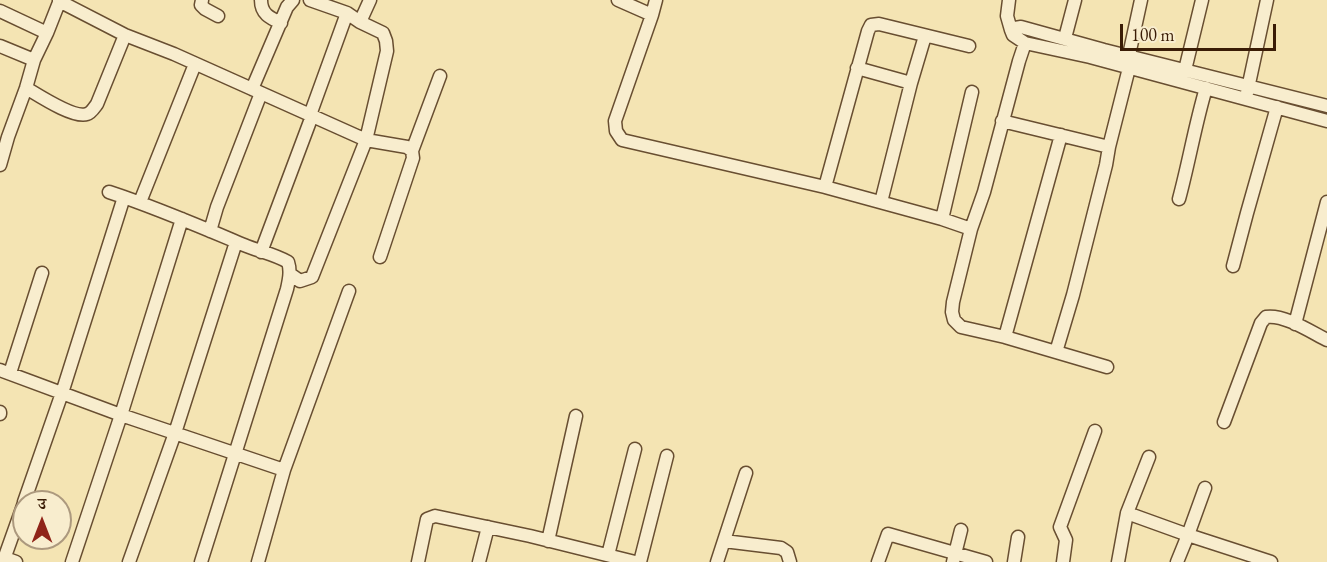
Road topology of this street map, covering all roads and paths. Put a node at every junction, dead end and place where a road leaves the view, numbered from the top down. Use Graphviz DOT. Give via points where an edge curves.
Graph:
graph roads {
  1 [pos="202,0"];
  2 [pos="261,0"];
  3 [pos="293,0"];
  4 [pos="370,0"];
  5 [pos="618,0"];
  6 [pos="656,0"];
  7 [pos="1009,0"];
  8 [pos="1075,0"];
  9 [pos="1141,0"];
  10 [pos="1202,0"];
  11 [pos="1267,0"];
  12 [pos="59,1"];
  13 [pos="316,1"];
  14 [pos="0,11"];
  15 [pos="346,13"];
  16 [pos="652,15"];
  17 [pos="219,16"];
  18 [pos="360,21"];
  19 [pos="281,23"];
  20 [pos="1013,31"];
  21 [pos="47,33"];
  22 [pos="125,35"];
  23 [pos="925,36"];
  24 [pos="1065,38"];
  25 [pos="1025,44"];
  26 [pos="0,46"];
  27 [pos="969,46"];
  28 [pos="34,60"];
  29 [pos="1129,61"];
  30 [pos="195,64"];
  31 [pos="857,68"];
  32 [pos="1185,70"];
  33 [pos="440,76"];
  34 [pos="912,83"];
  35 [pos="1248,86"];
  36 [pos="26,88"];
  37 [pos="1206,88"];
  38 [pos="257,91"];
  39 [pos="972,92"];
  40 [pos="1245,99"];
  41 [pos="1327,106"];
  42 [pos="1277,107"];
  43 [pos="311,116"];
  44 [pos="1002,121"];
  45 [pos="1327,121"];
  46 [pos="4,135"];
  47 [pos="1061,135"];
  48 [pos="366,140"];
  49 [pos="1109,147"];
  50 [pos="412,151"];
  51 [pos="0,165"];
  52 [pos="825,187"];
  53 [pos="109,192"];
  54 [pos="124,197"];
  55 [pos="1179,199"];
  56 [pos="140,202"];
  57 [pos="880,202"];
  58 [pos="1327,202"];
  59 [pos="182,219"];
  60 [pos="942,219"];
  61 [pos="971,229"];
  62 [pos="210,231"];
  63 [pos="236,242"];
  64 [pos="261,252"];
  65 [pos="380,257"];
  66 [pos="1233,266"];
  67 [pos="42,273"];
  68 [pos="290,274"];
  69 [pos="349,291"];
  70 [pos="1295,324"];
  71 [pos="1005,337"];
  72 [pos="1327,340"];
  73 [pos="1056,352"];
  74 [pos="1107,367"];
  75 [pos="5,372"];
  76 [pos="62,393"];
  77 [pos="121,415"];
  78 [pos="576,417"];
  79 [pos="1224,422"];
  80 [pos="1095,431"];
  81 [pos="175,433"];
  82 [pos="635,449"];
  83 [pos="236,454"];
  84 [pos="667,456"];
  85 [pos="1149,456"];
  86 [pos="284,470"];
  87 [pos="746,473"];
  88 [pos="1205,488"];
  89 [pos="28,490"];
  90 [pos="1127,513"];
  91 [pos="488,527"];
  92 [pos="961,530"];
  93 [pos="1188,535"];
  94 [pos="1018,537"];
  95 [pos="548,541"];
  96 [pos="724,541"];
  97 [pos="12,546"];
  98 [pos="608,555"];
  99 [pos="954,557"];
  100 [pos="8,561"];
  101 [pos="72,562"];
  102 [pos="129,562"];
  103 [pos="201,562"];
  104 [pos="258,562"];
  105 [pos="418,562"];
  106 [pos="479,562"];
  107 [pos="638,562"];
  108 [pos="717,562"];
  109 [pos="790,562"];
  110 [pos="879,562"];
  111 [pos="986,562"];
  112 [pos="1014,562"];
  113 [pos="1063,562"];
  114 [pos="1118,562"];
  115 [pos="1177,562"];
  116 [pos="1271,562"];
  1 -- 17 [label="street" via="205,9"];
  2 -- 19 [label="street" via="266,16"];
  3 -- 19 [label="street"];
  4 -- 18 [label="street"];
  5 -- 16 [label="street"];
  6 -- 16 [label="street"];
  7 -- 20 [label="street" via="1008,16"];
  8 -- 24 [label="street"];
  9 -- 29 [label="street"];
  10 -- 32 [label="street"];
  11 -- 35 [label="street"];
  12 -- 21 [label="street"];
  12 -- 22 [label="street"];
  13 -- 15 [label="street"];
  14 -- 21 [label="street"];
  15 -- 18 [label="street"];
  15 -- 43 [label="street"];
  16 -- 52 [label="street" via="615,122 622,140"];
  18 -- 48 [label="street" via="382,33 387,51"];
  19 -- 38 [label="street"];
  20 -- 24 [label="street" via="1021,27"];
  20 -- 25 [label="street"];
  21 -- 28 [label="street"];
  22 -- 30 [label="street"];
  22 -- 36 [label="street" via="97,104 86,115 75,114"];
  23 -- 27 [label="street"];
  23 -- 31 [label="street" via="879,24 872,26"];
  23 -- 34 [label="street"];
  24 -- 29 [label="street"];
  25 -- 29 [label="street"];
  25 -- 44 [label="street"];
  26 -- 28 [label="street"];
  28 -- 36 [label="street"];
  29 -- 32 [label="street"];
  29 -- 37 [label="street"];
  29 -- 49 [label="street"];
  30 -- 38 [label="street"];
  30 -- 56 [label="street"];
  31 -- 34 [label="street"];
  31 -- 52 [label="street"];
  32 -- 35 [label="street"];
  33 -- 50 [label="street"];
  34 -- 57 [label="street"];
  35 -- 40 [label="street"];
  35 -- 41 [label="street"];
  36 -- 46 [label="street"];
  37 -- 40 [label="street"];
  37 -- 55 [label="street"];
  38 -- 43 [label="street"];
  38 -- 62 [label="street"];
  39 -- 60 [label="street"];
  40 -- 42 [label="street"];
  42 -- 45 [label="street"];
  42 -- 66 [label="street"];
  43 -- 48 [label="street"];
  43 -- 64 [label="street"];
  44 -- 47 [label="street"];
  44 -- 61 [label="street"];
  46 -- 51 [label="street"];
  47 -- 49 [label="street"];
  47 -- 71 [label="street"];
  48 -- 50 [label="street"];
  48 -- 68 [label="street" via="312,277 300,281"];
  49 -- 73 [label="street"];
  50 -- 65 [label="street" via="412,164"];
  52 -- 57 [label="street"];
  53 -- 54 [label="street"];
  54 -- 56 [label="street"];
  54 -- 76 [label="street"];
  56 -- 59 [label="street"];
  57 -- 60 [label="street"];
  58 -- 70 [label="street"];
  59 -- 62 [label="street"];
  59 -- 77 [label="street"];
  60 -- 61 [label="street"];
  61 -- 71 [label="street" via="953,302 954,320 961,327"];
  62 -- 63 [label="street"];
  63 -- 64 [label="street"];
  63 -- 81 [label="street"];
  64 -- 68 [label="street" via="288,262"];
  67 -- 75 [label="street"];
  68 -- 83 [label="street"];
  69 -- 86 [label="street"];
  70 -- 72 [label="street"];
  70 -- 79 [label="street" via="1272,316 1261,323"];
  71 -- 73 [label="street"];
  73 -- 74 [label="street"];
  75 -- 76 [label="street"];
  76 -- 77 [label="street"];
  76 -- 89 [label="street"];
  77 -- 81 [label="street"];
  77 -- 101 [label="street"];
  78 -- 95 [label="street"];
  80 -- 113 [label="street" via="1060,527 1066,540"];
  81 -- 83 [label="street"];
  81 -- 102 [label="street"];
  82 -- 98 [label="street"];
  83 -- 86 [label="street"];
  83 -- 103 [label="street"];
  84 -- 107 [label="street"];
  85 -- 90 [label="street"];
  86 -- 104 [label="street"];
  87 -- 96 [label="street"];
  88 -- 93 [label="street"];
  90 -- 93 [label="street"];
  90 -- 114 [label="street"];
  91 -- 95 [label="street"];
  91 -- 105 [label="street" via="435,516 427,519"];
  91 -- 106 [label="street"];
  92 -- 99 [label="street"];
  93 -- 115 [label="street"];
  93 -- 116 [label="street"];
  94 -- 112 [label="street"];
  95 -- 98 [label="street"];
  96 -- 108 [label="street"];
  96 -- 109 [label="street" via="780,548 787,552"];
  97 -- 100 [label="street"];
  98 -- 107 [label="street"];
  99 -- 110 [label="street" via="888,534"];
  99 -- 111 [label="street"];
}
